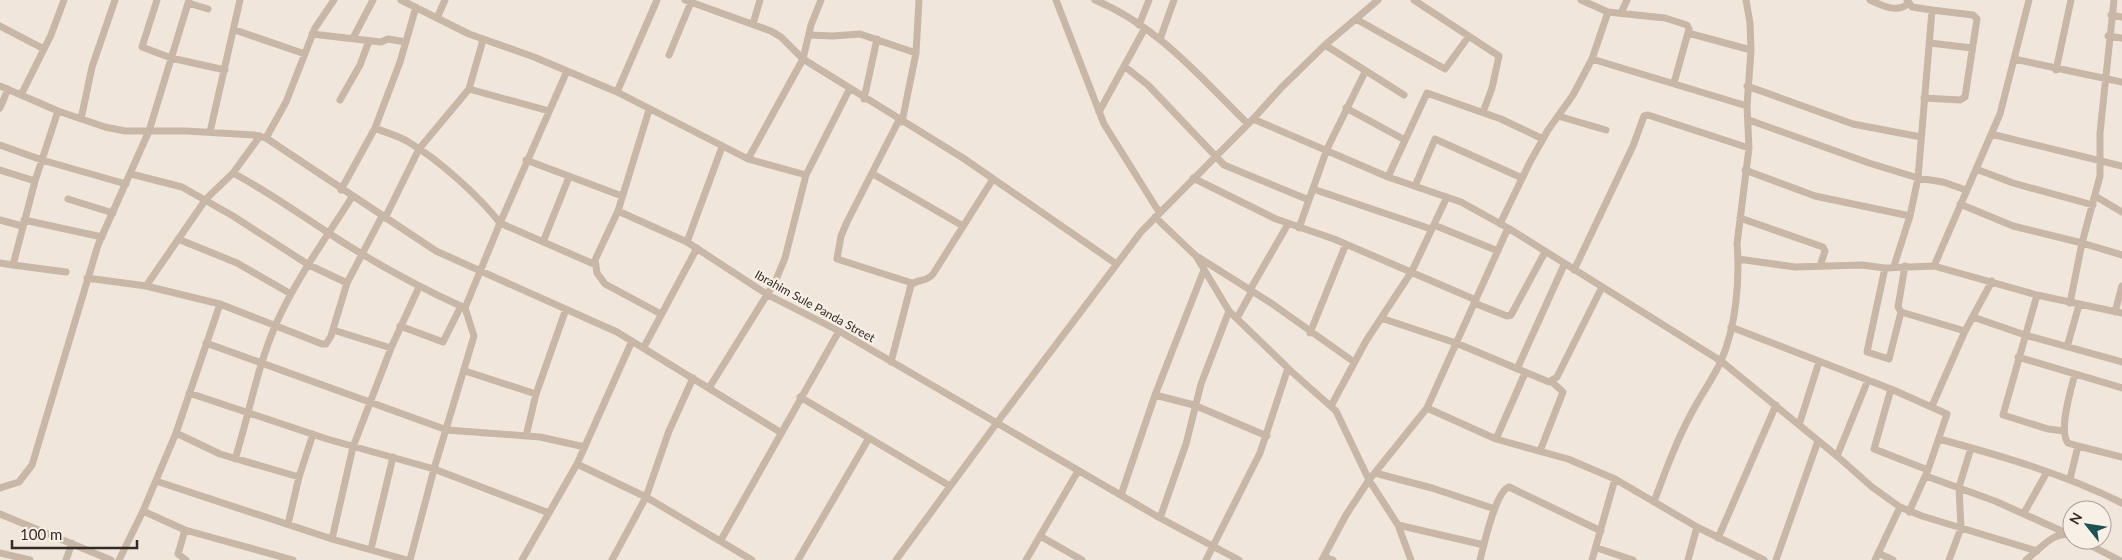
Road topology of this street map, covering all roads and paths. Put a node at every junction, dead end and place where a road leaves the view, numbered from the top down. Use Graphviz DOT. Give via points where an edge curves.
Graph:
graph roads {
  1 [pos="64,0"];
  2 [pos="116,0"];
  3 [pos="157,0"];
  4 [pos="240,0"];
  5 [pos="334,0"];
  6 [pos="373,0"];
  7 [pos="401,0"];
  8 [pos="444,0"];
  9 [pos="657,0"];
  10 [pos="759,0"];
  11 [pos="821,0"];
  12 [pos="919,0"];
  13 [pos="1095,0"];
  14 [pos="1149,0"];
  15 [pos="1174,0"];
  16 [pos="1378,0"];
  17 [pos="1414,0"];
  18 [pos="1581,0"];
  19 [pos="1626,0"];
  20 [pos="1746,0"];
  21 [pos="1870,0"];
  22 [pos="2029,0"];
  23 [pos="2071,0"];
  24 [pos="2114,0"];
  25 [pos="690,1"];
  26 [pos="189,2"];
  27 [pos="1059,2"];
  28 [pos="1908,2"];
  29 [pos="416,7"];
  30 [pos="208,9"];
  31 [pos="1932,10"];
  32 [pos="1608,12"];
  33 [pos="1621,13"];
  34 [pos="2111,15"];
  35 [pos="2122,17"];
  36 [pos="437,18"];
  37 [pos="1356,19"];
  38 [pos="753,24"];
  39 [pos="0,26"];
  40 [pos="1142,27"];
  41 [pos="235,30"];
  42 [pos="1688,32"];
  43 [pos="312,34"];
  44 [pos="809,35"];
  45 [pos="1469,36"];
  46 [pos="2108,36"];
  47 [pos="353,38"];
  48 [pos="2122,38"];
  49 [pos="877,39"];
  50 [pos="1160,39"];
  51 [pos="369,40"];
  52 [pos="483,40"];
  53 [pos="406,42"];
  54 [pos="1930,42"];
  55 [pos="1325,45"];
  56 [pos="1972,48"];
  57 [pos="44,49"];
  58 [pos="1750,50"];
  59 [pos="916,53"];
  60 [pos="305,54"];
  61 [pos="670,55"];
  62 [pos="171,58"];
  63 [pos="1592,59"];
  64 [pos="2014,59"];
  65 [pos="803,60"];
  66 [pos="1124,66"];
  67 [pos="225,70"];
  68 [pos="2056,70"];
  69 [pos="567,71"];
  70 [pos="1365,72"];
  71 [pos="2104,78"];
  72 [pos="2122,82"];
  73 [pos="1674,83"];
  74 [pos="0,86"];
  75 [pos="1748,86"];
  76 [pos="8,89"];
  77 [pos="469,89"];
  78 [pos="849,90"];
  79 [pos="617,92"];
  80 [pos="21,95"];
  81 [pos="1404,95"];
  82 [pos="864,98"];
  83 [pos="1924,98"];
  84 [pos="340,100"];
  85 [pos="1747,106"];
  86 [pos="0,108"];
  87 [pos="1346,108"];
  88 [pos="649,110"];
  89 [pos="58,111"];
  90 [pos="549,111"];
  91 [pos="1099,112"];
  92 [pos="1483,112"];
  93 [pos="1558,116"];
  94 [pos="81,119"];
  95 [pos="1749,120"];
  96 [pos="901,121"];
  97 [pos="1250,121"];
  98 [pos="375,128"];
  99 [pos="1606,130"];
  100 [pos="149,131"];
  101 [pos="210,132"];
  102 [pos="1991,134"];
  103 [pos="263,137"];
  104 [pos="1921,137"];
  105 [pos="1543,139"];
  106 [pos="1405,140"];
  107 [pos="0,145"];
  108 [pos="722,147"];
  109 [pos="1749,148"];
  110 [pos="420,149"];
  111 [pos="1327,149"];
  112 [pos="1216,155"];
  113 [pos="748,159"];
  114 [pos="42,160"];
  115 [pos="526,160"];
  116 [pos="2101,161"];
  117 [pos="2122,166"];
  118 [pos="1976,169"];
  119 [pos="0,170"];
  120 [pos="1745,170"];
  121 [pos="233,173"];
  122 [pos="130,174"];
  123 [pos="873,174"];
  124 [pos="806,175"];
  125 [pos="569,177"];
  126 [pos="1388,177"];
  127 [pos="1193,178"];
  128 [pos="1522,178"];
  129 [pos="1918,178"];
  130 [pos="993,179"];
  131 [pos="35,181"];
  132 [pos="126,184"];
  133 [pos="1415,186"];
  134 [pos="1313,189"];
  135 [pos="341,190"];
  136 [pos="1966,190"];
  137 [pos="622,196"];
  138 [pos="2095,196"];
  139 [pos="352,197"];
  140 [pos="1447,197"];
  141 [pos="206,199"];
  142 [pos="68,200"];
  143 [pos="1309,200"];
  144 [pos="1960,204"];
  145 [pos="2093,205"];
  146 [pos="618,210"];
  147 [pos="113,212"];
  148 [pos="2122,212"];
  149 [pos="1157,214"];
  150 [pos="1910,216"];
  151 [pos="384,217"];
  152 [pos="1740,218"];
  153 [pos="0,220"];
  154 [pos="23,223"];
  155 [pos="500,223"];
  156 [pos="1288,224"];
  157 [pos="1500,224"];
  158 [pos="963,226"];
  159 [pos="1432,227"];
  160 [pos="1299,228"];
  161 [pos="1508,228"];
  162 [pos="329,233"];
  163 [pos="102,237"];
  164 [pos="178,239"];
  165 [pos="543,242"];
  166 [pos="687,242"];
  167 [pos="2082,243"];
  168 [pos="1346,244"];
  169 [pos="697,248"];
  170 [pos="1498,251"];
  171 [pos="1545,252"];
  172 [pos="363,255"];
  173 [pos="2122,255"];
  174 [pos="1196,256"];
  175 [pos="1738,260"];
  176 [pos="0,263"];
  177 [pos="1115,263"];
  178 [pos="308,264"];
  179 [pos="13,265"];
  180 [pos="596,265"];
  181 [pos="1564,265"];
  182 [pos="1820,266"];
  183 [pos="1894,266"];
  184 [pos="1905,266"];
  185 [pos="1934,266"];
  186 [pos="1885,268"];
  187 [pos="1204,270"];
  188 [pos="1574,270"];
  189 [pos="481,271"];
  190 [pos="1412,271"];
  191 [pos="66,272"];
  192 [pos="87,278"];
  193 [pos="1992,281"];
  194 [pos="912,283"];
  195 [pos="347,284"];
  196 [pos="146,286"];
  197 [pos="419,286"];
  198 [pos="2122,286"];
  199 [pos="1602,287"];
  200 [pos="1251,291"];
  201 [pos="291,294"];
  202 [pos="768,295"];
  203 [pos="2037,295"];
  204 [pos="1475,301"];
  205 [pos="2070,303"];
  206 [pos="220,304"];
  207 [pos="2079,304"];
  208 [pos="463,307"];
  209 [pos="566,309"];
  210 [pos="1229,311"];
  211 [pos="1901,312"];
  212 [pos="2118,312"];
  213 [pos="662,314"];
  214 [pos="1973,317"];
  215 [pos="1237,318"];
  216 [pos="1381,318"];
  217 [pos="276,325"];
  218 [pos="400,326"];
  219 [pos="1731,327"];
  220 [pos="333,330"];
  221 [pos="839,331"];
  222 [pos="1965,331"];
  223 [pos="1310,333"];
  224 [pos="2025,335"];
  225 [pos="632,341"];
  226 [pos="206,343"];
  227 [pos="1456,343"];
  228 [pos="644,347"];
  229 [pos="2067,347"];
  230 [pos="391,348"];
  231 [pos="2018,357"];
  232 [pos="1721,361"];
  233 [pos="890,362"];
  234 [pos="1354,362"];
  235 [pos="1819,362"];
  236 [pos="2122,362"];
  237 [pos="261,364"];
  238 [pos="1288,368"];
  239 [pos="1517,369"];
  240 [pos="465,371"];
  241 [pos="1525,372"];
  242 [pos="2075,374"];
  243 [pos="693,378"];
  244 [pos="1868,380"];
  245 [pos="1551,382"];
  246 [pos="709,388"];
  247 [pos="2122,388"];
  248 [pos="1892,389"];
  249 [pos="190,392"];
  250 [pos="536,394"];
  251 [pos="1155,395"];
  252 [pos="800,397"];
  253 [pos="369,404"];
  254 [pos="1194,405"];
  255 [pos="1776,405"];
  256 [pos="1331,406"];
  257 [pos="1932,406"];
  258 [pos="1427,408"];
  259 [pos="250,412"];
  260 [pos="996,424"];
  261 [pos="1800,425"];
  262 [pos="447,430"];
  263 [pos="2064,431"];
  264 [pos="780,432"];
  265 [pos="176,433"];
  266 [pos="313,434"];
  267 [pos="526,436"];
  268 [pos="1267,436"];
  269 [pos="869,438"];
  270 [pos="1496,439"];
  271 [pos="1939,439"];
  272 [pos="1818,441"];
  273 [pos="585,446"];
  274 [pos="2078,446"];
  275 [pos="353,447"];
  276 [pos="1971,448"];
  277 [pos="1540,451"];
  278 [pos="1837,456"];
  279 [pos="393,457"];
  280 [pos="2122,457"];
  281 [pos="235,459"];
  282 [pos="577,464"];
  283 [pos="434,469"];
  284 [pos="1078,471"];
  285 [pos="2047,472"];
  286 [pos="1375,473"];
  287 [pos="1927,473"];
  288 [pos="299,477"];
  289 [pos="1615,479"];
  290 [pos="1369,480"];
  291 [pos="2070,480"];
  292 [pos="156,481"];
  293 [pos="950,486"];
  294 [pos="1959,487"];
  295 [pos="0,488"];
  296 [pos="1121,495"];
  297 [pos="646,497"];
  298 [pos="1654,502"];
  299 [pos="2122,503"];
  300 [pos="1900,507"];
  301 [pos="1495,509"];
  302 [pos="144,511"];
  303 [pos="1909,512"];
  304 [pos="549,513"];
  305 [pos="2024,513"];
  306 [pos="0,514"];
  307 [pos="1160,518"];
  308 [pos="288,524"];
  309 [pos="1398,525"];
  310 [pos="1697,528"];
  311 [pos="1961,528"];
  312 [pos="185,530"];
  313 [pos="1601,531"];
  314 [pos="2062,531"];
  315 [pos="2062,535"];
  316 [pos="1040,536"];
  317 [pos="1718,538"];
  318 [pos="332,539"];
  319 [pos="721,540"];
  320 [pos="72,544"];
  321 [pos="1484,545"];
  322 [pos="1214,547"];
  323 [pos="1597,548"];
  324 [pos="370,549"];
  325 [pos="2100,550"];
  326 [pos="2037,552"];
  327 [pos="0,553"];
  328 [pos="1876,556"];
  329 [pos="1323,558"];
  330 [pos="30,560"];
  331 [pos="66,560"];
  332 [pos="111,560"];
  333 [pos="120,560"];
  334 [pos="186,560"];
  335 [pos="292,560"];
  336 [pos="408,560"];
  337 [pos="522,560"];
  338 [pos="612,560"];
  339 [pos="752,560"];
  340 [pos="798,560"];
  341 [pos="896,560"];
  342 [pos="1026,560"];
  343 [pos="1082,560"];
  344 [pos="1206,560"];
  345 [pos="1239,560"];
  346 [pos="1333,560"];
  347 [pos="1411,560"];
  348 [pos="1480,560"];
  349 [pos="1592,560"];
  350 [pos="1632,560"];
  351 [pos="1688,560"];
  352 [pos="1764,560"];
  353 [pos="1776,560"];
  354 [pos="1893,560"];
  355 [pos="1949,560"];
  356 [pos="2026,560"];
  357 [pos="2119,560"];
  1 -- 57 [label="street"];
  2 -- 94 [label="street" via="92,67"];
  3 -- 62 [label="street" via="142,47"];
  4 -- 41 [label="street"];
  5 -- 43 [label="street"];
  6 -- 47 [label="street"];
  7 -- 29 [label="street"];
  8 -- 36 [label="street"];
  9 -- 79 [label="street"];
  10 -- 38 [label="street"];
  11 -- 44 [label="street"];
  12 -- 59 [label="street"];
  13 -- 40 [label="street"];
  14 -- 40 [label="street"];
  15 -- 50 [label="street"];
  16 -- 37 [label="street"];
  17 -- 45 [label="street"];
  18 -- 32 [label="street"];
  19 -- 33 [label="street"];
  20 -- 58 [label="street"];
  21 -- 28 [label="street" via="1902,9"];
  22 -- 64 [label="street"];
  23 -- 68 [label="street"];
  24 -- 34 [label="street"];
  25 -- 38 [label="street"];
  25 -- 61 [label="street"];
  26 -- 30 [label="street"];
  26 -- 62 [label="street"];
  27 -- 91 [label="street"];
  28 -- 31 [label="street" via="1912,7"];
  29 -- 36 [label="street"];
  29 -- 53 [label="street"];
  31 -- 54 [label="street"];
  31 -- 56 [label="street" via="1976,16"];
  32 -- 33 [label="street"];
  32 -- 63 [label="street"];
  33 -- 42 [label="street" via="1684,23 1688,25"];
  34 -- 35 [label="street"];
  34 -- 46 [label="street"];
  36 -- 52 [label="street"];
  37 -- 45 [label="street" via="1445,69"];
  37 -- 55 [label="street"];
  38 -- 65 [label="street" via="781,37"];
  39 -- 57 [label="street"];
  40 -- 50 [label="street"];
  40 -- 66 [label="street"];
  41 -- 60 [label="street"];
  41 -- 67 [label="street"];
  42 -- 58 [label="street"];
  42 -- 73 [label="street"];
  43 -- 47 [label="street"];
  43 -- 60 [label="street"];
  44 -- 49 [label="street" via="860,34"];
  44 -- 65 [label="street"];
  45 -- 92 [label="street" via="1500,57"];
  46 -- 48 [label="street"];
  46 -- 71 [label="street"];
  47 -- 51 [label="street"];
  49 -- 59 [label="street"];
  49 -- 82 [label="street"];
  50 -- 97 [label="street"];
  51 -- 53 [label="street"];
  51 -- 84 [label="street" via="360,65"];
  52 -- 69 [label="street"];
  52 -- 77 [label="street"];
  53 -- 98 [label="street"];
  54 -- 56 [label="street"];
  54 -- 83 [label="street"];
  55 -- 70 [label="street"];
  55 -- 97 [label="street"];
  56 -- 83 [label="street" via="1963,99"];
  57 -- 80 [label="street"];
  58 -- 75 [label="street"];
  59 -- 96 [label="street"];
  60 -- 103 [label="street" via="286,102"];
  62 -- 67 [label="street"];
  62 -- 100 [label="street"];
  63 -- 73 [label="street"];
  63 -- 93 [label="street"];
  64 -- 68 [label="street"];
  64 -- 102 [label="street" via="2000,114"];
  65 -- 78 [label="street"];
  65 -- 113 [label="street"];
  66 -- 91 [label="street"];
  66 -- 112 [label="street" via="1148,84"];
  67 -- 101 [label="street"];
  68 -- 71 [label="street"];
  69 -- 79 [label="street"];
  69 -- 90 [label="street"];
  70 -- 81 [label="street"];
  70 -- 87 [label="street"];
  71 -- 72 [label="street"];
  71 -- 116 [label="street"];
  73 -- 85 [label="street"];
  74 -- 76 [label="street"];
  75 -- 85 [label="street"];
  75 -- 104 [label="street" via="1853,124"];
  76 -- 80 [label="street"];
  76 -- 86 [label="street"];
  77 -- 90 [label="street"];
  77 -- 110 [label="street"];
  78 -- 82 [label="street"];
  78 -- 124 [label="street"];
  79 -- 88 [label="street"];
  80 -- 89 [label="street"];
  82 -- 96 [label="street"];
  83 -- 104 [label="street"];
  85 -- 95 [label="street"];
  87 -- 106 [label="street"];
  87 -- 111 [label="street"];
  88 -- 108 [label="street"];
  88 -- 137 [label="street"];
  89 -- 94 [label="street"];
  89 -- 114 [label="street"];
  90 -- 115 [label="street"];
  91 -- 149 [label="street"];
  92 -- 105 [label="street"];
  92 -- 106 [label="street" via="1427,93"];
  93 -- 99 [label="street"];
  93 -- 105 [label="street"];
  94 -- 100 [label="street" via="118,130"];
  95 -- 109 [label="street"];
  95 -- 129 [label="street"];
  96 -- 123 [label="street"];
  96 -- 130 [label="street"];
  97 -- 111 [label="street"];
  97 -- 112 [label="street"];
  98 -- 110 [label="street"];
  98 -- 135 [label="street"];
  100 -- 101 [label="street"];
  100 -- 122 [label="street"];
  101 -- 103 [label="street"];
  102 -- 116 [label="street"];
  102 -- 118 [label="street"];
  103 -- 121 [label="street"];
  103 -- 135 [label="street"];
  104 -- 129 [label="street"];
  105 -- 128 [label="street"];
  106 -- 126 [label="street"];
  107 -- 114 [label="street"];
  108 -- 113 [label="street"];
  108 -- 166 [label="street"];
  109 -- 120 [label="street"];
  109 -- 188 [label="street" via="1644,116 1634,146"];
  110 -- 151 [label="street"];
  110 -- 155 [label="street"];
  111 -- 126 [label="street"];
  111 -- 134 [label="street"];
  112 -- 127 [label="street"];
  112 -- 143 [label="street" via="1229,169"];
  113 -- 124 [label="street"];
  114 -- 131 [label="street"];
  114 -- 132 [label="street"];
  115 -- 125 [label="street"];
  115 -- 155 [label="street"];
  116 -- 117 [label="street"];
  116 -- 138 [label="street"];
  118 -- 136 [label="street"];
  118 -- 145 [label="street"];
  119 -- 131 [label="street"];
  120 -- 150 [label="street" via="1815,196"];
  120 -- 152 [label="street"];
  121 -- 141 [label="street"];
  121 -- 162 [label="street"];
  122 -- 132 [label="street"];
  122 -- 141 [label="street" via="182,187"];
  123 -- 158 [label="street"];
  123 -- 194 [label="street" via="841,236 837,259"];
  124 -- 202 [label="street" via="785,258"];
  125 -- 137 [label="street"];
  125 -- 165 [label="street"];
  126 -- 133 [label="street"];
  127 -- 149 [label="street"];
  127 -- 156 [label="street"];
  128 -- 133 [label="street" via="1435,139"];
  128 -- 157 [label="street"];
  129 -- 136 [label="street"];
  129 -- 150 [label="street"];
  130 -- 158 [label="street"];
  130 -- 177 [label="street"];
  131 -- 154 [label="street"];
  132 -- 147 [label="street"];
  133 -- 140 [label="street"];
  134 -- 143 [label="street"];
  134 -- 159 [label="street"];
  135 -- 139 [label="street"];
  136 -- 144 [label="street"];
  137 -- 146 [label="street"];
  138 -- 145 [label="street"];
  138 -- 148 [label="street"];
  139 -- 151 [label="street"];
  139 -- 162 [label="street"];
  140 -- 157 [label="street"];
  140 -- 159 [label="street"];
  141 -- 164 [label="street"];
  141 -- 178 [label="street"];
  142 -- 147 [label="street"];
  143 -- 160 [label="street"];
  144 -- 167 [label="street" via="2013,226"];
  144 -- 185 [label="street"];
  145 -- 167 [label="street"];
  146 -- 166 [label="street, Ibrahim Sule Panda Street"];
  146 -- 180 [label="street" via="596,258"];
  147 -- 163 [label="street"];
  149 -- 174 [label="street"];
  149 -- 177 [label="street"];
  150 -- 183 [label="street"];
  151 -- 172 [label="street"];
  151 -- 189 [label="street" via="436,251"];
  152 -- 175 [label="street"];
  152 -- 182 [label="street" via="1823,247 1825,251"];
  153 -- 154 [label="street"];
  154 -- 163 [label="street"];
  154 -- 179 [label="street"];
  155 -- 165 [label="street"];
  155 -- 189 [label="street"];
  156 -- 160 [label="street"];
  156 -- 200 [label="street"];
  157 -- 161 [label="street"];
  158 -- 194 [label="street" via="930,278"];
  159 -- 170 [label="street"];
  159 -- 190 [label="street"];
  160 -- 168 [label="street"];
  161 -- 170 [label="street"];
  161 -- 171 [label="street"];
  162 -- 172 [label="street"];
  162 -- 178 [label="street"];
  163 -- 192 [label="street"];
  164 -- 196 [label="street"];
  164 -- 201 [label="street" via="237,263"];
  165 -- 180 [label="street"];
  166 -- 169 [label="street, Ibrahim Sule Panda Street"];
  167 -- 173 [label="street"];
  167 -- 205 [label="street"];
  168 -- 190 [label="street"];
  168 -- 223 [label="street"];
  169 -- 202 [label="street, Ibrahim Sule Panda Street"];
  169 -- 213 [label="street"];
  170 -- 204 [label="street"];
  171 -- 181 [label="street"];
  171 -- 204 [label="street" via="1511,315"];
  172 -- 195 [label="street"];
  172 -- 197 [label="street"];
  174 -- 187 [label="street"];
  174 -- 200 [label="street"];
  175 -- 182 [label="street" via="1795,267"];
  175 -- 219 [label="street"];
  176 -- 179 [label="street"];
  177 -- 260 [label="street"];
  178 -- 195 [label="street"];
  178 -- 201 [label="street"];
  179 -- 191 [label="street"];
  180 -- 213 [label="street" via="605,284"];
  181 -- 188 [label="street"];
  181 -- 239 [label="street"];
  182 -- 186 [label="street"];
  183 -- 184 [label="street"];
  183 -- 186 [label="street"];
  184 -- 185 [label="street"];
  184 -- 211 [label="street" via="1898,307"];
  185 -- 193 [label="street"];
  186 -- 211 [label="street" via="1867,352 1889,359"];
  187 -- 210 [label="street"];
  187 -- 251 [label="street"];
  188 -- 199 [label="street"];
  189 -- 208 [label="street"];
  189 -- 209 [label="street"];
  190 -- 204 [label="street"];
  190 -- 216 [label="street"];
  192 -- 196 [label="street"];
  192 -- 295 [label="street" via="32,465 19,482"];
  193 -- 203 [label="street"];
  193 -- 214 [label="street"];
  194 -- 233 [label="street"];
  195 -- 220 [label="street"];
  196 -- 206 [label="street"];
  197 -- 208 [label="street"];
  197 -- 218 [label="street"];
  198 -- 212 [label="street"];
  199 -- 232 [label="street"];
  199 -- 245 [label="street"];
  200 -- 215 [label="street"];
  200 -- 223 [label="street"];
  201 -- 217 [label="street"];
  202 -- 221 [label="street, Ibrahim Sule Panda Street"];
  202 -- 246 [label="street"];
  203 -- 205 [label="street"];
  203 -- 224 [label="street"];
  204 -- 227 [label="street"];
  205 -- 207 [label="street"];
  206 -- 217 [label="street"];
  206 -- 226 [label="street"];
  207 -- 212 [label="street"];
  207 -- 229 [label="street"];
  208 -- 218 [label="street" via="443,342"];
  208 -- 240 [label="street" via="474,336"];
  209 -- 225 [label="street"];
  209 -- 250 [label="street"];
  210 -- 215 [label="street"];
  210 -- 254 [label="street"];
  211 -- 222 [label="street"];
  213 -- 228 [label="street"];
  214 -- 222 [label="street"];
  214 -- 224 [label="street"];
  215 -- 238 [label="street"];
  216 -- 227 [label="street"];
  216 -- 234 [label="street"];
  217 -- 220 [label="street" via="322,344 328,342"];
  217 -- 237 [label="street"];
  218 -- 230 [label="street"];
  219 -- 232 [label="street"];
  219 -- 235 [label="street"];
  220 -- 230 [label="street"];
  221 -- 233 [label="street, Ibrahim Sule Panda Street"];
  221 -- 252 [label="street"];
  222 -- 257 [label="street"];
  223 -- 234 [label="street"];
  224 -- 229 [label="street"];
  224 -- 231 [label="street"];
  225 -- 228 [label="street"];
  225 -- 273 [label="street"];
  226 -- 237 [label="street"];
  226 -- 249 [label="street"];
  227 -- 239 [label="street"];
  227 -- 258 [label="street"];
  228 -- 243 [label="street"];
  229 -- 236 [label="street"];
  230 -- 253 [label="street"];
  231 -- 242 [label="street"];
  231 -- 263 [label="street" via="2003,415"];
  232 -- 255 [label="street"];
  232 -- 298 [label="street" via="1690,414"];
  233 -- 260 [label="street, Ibrahim Sule Panda Street"];
  234 -- 256 [label="street"];
  235 -- 244 [label="street"];
  235 -- 261 [label="street"];
  237 -- 253 [label="street"];
  237 -- 259 [label="street"];
  238 -- 256 [label="street"];
  238 -- 268 [label="street"];
  239 -- 241 [label="street"];
  240 -- 250 [label="street"];
  240 -- 262 [label="street"];
  241 -- 245 [label="street"];
  241 -- 270 [label="street"];
  242 -- 247 [label="street"];
  242 -- 263 [label="street"];
  243 -- 246 [label="street"];
  243 -- 297 [label="street"];
  244 -- 248 [label="street"];
  244 -- 278 [label="street"];
  245 -- 277 [label="street" via="1563,392"];
  246 -- 264 [label="street"];
  248 -- 257 [label="street"];
  248 -- 287 [label="street" via="1874,449"];
  249 -- 259 [label="street"];
  249 -- 265 [label="street"];
  250 -- 267 [label="street"];
  251 -- 254 [label="street"];
  251 -- 296 [label="street"];
  252 -- 264 [label="street"];
  252 -- 269 [label="street"];
  253 -- 262 [label="street"];
  253 -- 275 [label="street"];
  254 -- 268 [label="street"];
  254 -- 307 [label="street" via="1186,444"];
  255 -- 261 [label="street"];
  255 -- 317 [label="street"];
  256 -- 290 [label="street" via="1342,421"];
  257 -- 271 [label="street" via="1947,414"];
  258 -- 270 [label="street"];
  258 -- 286 [label="street"];
  259 -- 266 [label="street"];
  259 -- 281 [label="street"];
  260 -- 284 [label="street, Ibrahim Sule Panda Street"];
  260 -- 293 [label="street"];
  261 -- 272 [label="street"];
  262 -- 267 [label="street"];
  262 -- 283 [label="street"];
  263 -- 274 [label="street" via="2066,441"];
  264 -- 319 [label="street"];
  265 -- 281 [label="street"];
  265 -- 292 [label="street"];
  266 -- 275 [label="street"];
  266 -- 288 [label="street"];
  267 -- 273 [label="street"];
  268 -- 322 [label="street"];
  269 -- 293 [label="street"];
  269 -- 340 [label="street"];
  270 -- 277 [label="street"];
  271 -- 276 [label="street"];
  271 -- 287 [label="street"];
  272 -- 278 [label="street"];
  272 -- 353 [label="street"];
  273 -- 282 [label="street"];
  274 -- 280 [label="street"];
  274 -- 291 [label="street"];
  275 -- 279 [label="street"];
  275 -- 318 [label="street"];
  276 -- 285 [label="street"];
  276 -- 294 [label="street"];
  277 -- 289 [label="street" via="1568,458"];
  278 -- 300 [label="street"];
  279 -- 283 [label="street"];
  279 -- 324 [label="street"];
  281 -- 288 [label="street"];
  282 -- 297 [label="street"];
  282 -- 304 [label="street"];
  283 -- 304 [label="street"];
  283 -- 336 [label="street"];
  284 -- 296 [label="street, Ibrahim Sule Panda Street"];
  284 -- 316 [label="street"];
  285 -- 291 [label="street"];
  285 -- 305 [label="street"];
  286 -- 290 [label="street"];
  286 -- 301 [label="street"];
  287 -- 294 [label="street"];
  287 -- 303 [label="street"];
  288 -- 308 [label="street"];
  289 -- 298 [label="street"];
  289 -- 313 [label="street"];
  290 -- 309 [label="street"];
  290 -- 329 [label="street"];
  291 -- 299 [label="street"];
  292 -- 302 [label="street"];
  292 -- 308 [label="street"];
  293 -- 341 [label="street"];
  294 -- 305 [label="street"];
  294 -- 311 [label="street"];
  296 -- 307 [label="street, Ibrahim Sule Panda Street"];
  297 -- 319 [label="street"];
  297 -- 338 [label="street"];
  298 -- 310 [label="street"];
  300 -- 303 [label="street"];
  300 -- 328 [label="street"];
  301 -- 313 [label="street" via="1502,493 1509,487"];
  301 -- 321 [label="street"];
  302 -- 312 [label="street"];
  302 -- 333 [label="street"];
  303 -- 311 [label="street"];
  304 -- 337 [label="street"];
  305 -- 314 [label="street"];
  306 -- 320 [label="street"];
  307 -- 322 [label="street, Ibrahim Sule Panda Street"];
  308 -- 318 [label="street"];
  309 -- 321 [label="street"];
  309 -- 347 [label="street"];
  310 -- 317 [label="street"];
  310 -- 351 [label="street"];
  311 -- 326 [label="street"];
  311 -- 355 [label="street"];
  312 -- 334 [label="street" via="178,554"];
  312 -- 335 [label="street"];
  313 -- 323 [label="street"];
  315 -- 326 [label="street" via="2057,535"];
  316 -- 342 [label="street"];
  316 -- 343 [label="street"];
  317 -- 352 [label="street"];
  318 -- 324 [label="street"];
  319 -- 339 [label="street"];
  320 -- 331 [label="street"];
  320 -- 332 [label="street"];
  321 -- 348 [label="street"];
  322 -- 344 [label="street"];
  322 -- 345 [label="street, Ibrahim Sule Panda Street"];
  323 -- 349 [label="street"];
  323 -- 350 [label="street"];
  324 -- 336 [label="street"];
  325 -- 357 [label="street"];
  326 -- 356 [label="street"];
  327 -- 330 [label="street"];
  328 -- 354 [label="street"];
  329 -- 346 [label="street"];
}
